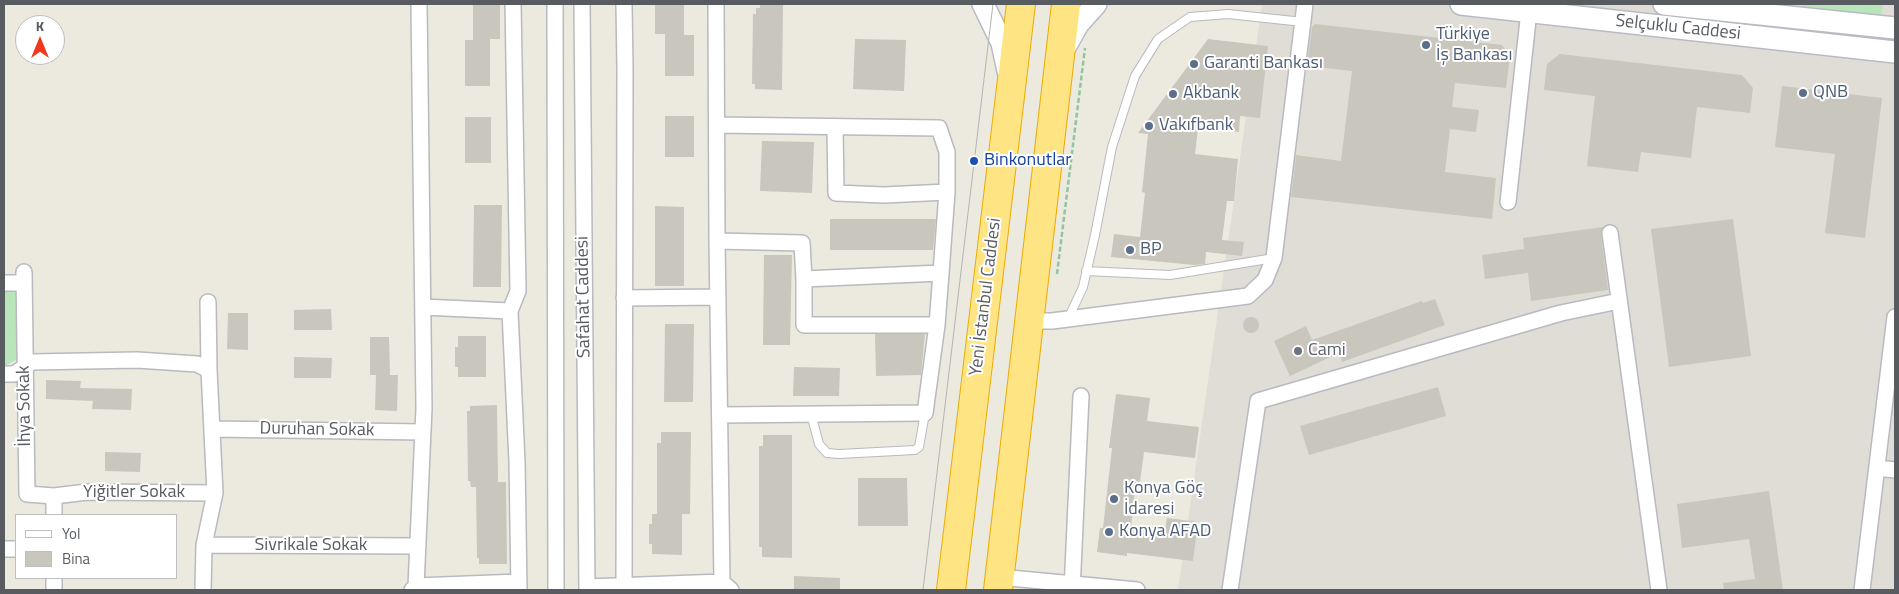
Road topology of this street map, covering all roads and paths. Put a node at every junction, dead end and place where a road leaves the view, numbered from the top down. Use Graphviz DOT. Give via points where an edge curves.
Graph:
graph roads {
  1 [pos="419,4"];
  2 [pos="514,4"];
  3 [pos="550,4"];
  4 [pos="555,4"];
  5 [pos="582,4"];
  6 [pos="586,4"];
  7 [pos="624,4"];
  8 [pos="716,4"];
  9 [pos="983,4"];
  10 [pos="1021,4"];
  11 [pos="1066,4"];
  12 [pos="1096,4"];
  13 [pos="1305,4"];
  14 [pos="1461,4"];
  15 [pos="1664,4"];
  16 [pos="1529,8"];
  17 [pos="1764,9"];
  18 [pos="582,20"];
  19 [pos="1303,22"];
  20 [pos="555,24"];
  21 [pos="1895,28"];
  22 [pos="1761,37"];
  23 [pos="1895,52"];
  24 [pos="1060,56"];
  25 [pos="1010,86"];
  26 [pos="717,126"];
  27 [pos="835,127"];
  28 [pos="947,192"];
  29 [pos="1508,202"];
  30 [pos="1610,233"];
  31 [pos="717,241"];
  32 [pos="1274,258"];
  33 [pos="1086,271"];
  34 [pos="941,273"];
  35 [pos="804,279"];
  36 [pos="4,283"];
  37 [pos="718,297"];
  38 [pos="624,298"];
  39 [pos="1619,301"];
  40 [pos="208,302"];
  41 [pos="422,307"];
  42 [pos="510,311"];
  43 [pos="1895,317"];
  44 [pos="1068,319"];
  45 [pos="1029,321"];
  46 [pos="936,325"];
  47 [pos="209,370"];
  48 [pos="14,372"];
  49 [pos="1081,396"];
  50 [pos="925,413"];
  51 [pos="811,414"];
  52 [pos="720,415"];
  53 [pos="212,429"];
  54 [pos="423,432"];
  55 [pos="1877,468"];
  56 [pos="1895,470"];
  57 [pos="215,493"];
  58 [pos="54,496"];
  59 [pos="54,514"];
  60 [pos="204,545"];
  61 [pos="418,546"];
  62 [pos="999,584"];
  63 [pos="519,586"];
  64 [pos="726,586"];
  65 [pos="1072,587"];
  66 [pos="414,588"];
  67 [pos="624,588"];
  68 [pos="587,589"];
  69 [pos="203,590"];
  70 [pos="556,590"];
  71 [pos="951,590"];
  72 [pos="1137,590"];
  73 [pos="1230,590"];
  74 [pos="1659,590"];
  75 [pos="1862,590"];
  1 -- 41 [label="street"];
  2 -- 42 [label="street" via="518,291"];
  3 -- 20 [label="street"];
  4 -- 20 [label="street, Safahat Caddesi"];
  5 -- 18 [label="street, Safahat Caddesi"];
  6 -- 18 [label="street"];
  7 -- 38 [label="street"];
  8 -- 26 [label="street"];
  9 -- 25 [label="street" via="1002,43"];
  10 -- 25 [label="highway, Yeni İstanbul Caddesi"];
  11 -- 24 [label="highway"];
  12 -- 24 [label="street" via="1078,24"];
  13 -- 19 [label="street"];
  14 -- 16 [label="street, Selçuklu Caddesi"];
  15 -- 17 [label="street, Selçuklu Caddesi"];
  16 -- 22 [label="street, Selçuklu Caddesi"];
  16 -- 29 [label="street"];
  17 -- 21 [label="street, Selçuklu Caddesi"];
  17 -- 22 [label="street"];
  18 -- 68 [label="street, Safahat Caddesi"];
  19 -- 32 [label="street"];
  19 -- 33 [label="lane" via="1228,14 1190,17 1158,39 1135,76 1112,147"];
  20 -- 70 [label="street, Safahat Caddesi"];
  22 -- 23 [label="street, Selçuklu Caddesi"];
  24 -- 45 [label="highway"];
  25 -- 71 [label="highway, Yeni İstanbul Caddesi"];
  26 -- 27 [label="street"];
  26 -- 31 [label="street"];
  27 -- 28 [label="street" via="939,128 947,152"];
  27 -- 28 [label="street" via="836,193"];
  28 -- 34 [label="street"];
  30 -- 39 [label="street"];
  31 -- 35 [label="street" via="802,243"];
  31 -- 37 [label="street"];
  32 -- 33 [label="lane" via="1170,274"];
  32 -- 44 [label="street" via="1265,280 1248,296"];
  33 -- 44 [label="lane" via="1083,287"];
  34 -- 35 [label="street"];
  34 -- 46 [label="street"];
  35 -- 46 [label="street" via="804,325"];
  36 -- 48 [label="street, İhya Sokak" via="24,277"];
  37 -- 38 [label="street"];
  37 -- 52 [label="street"];
  38 -- 67 [label="street"];
  39 -- 73 [label="street" via="1561,313 1258,401"];
  39 -- 74 [label="street"];
  40 -- 47 [label="street"];
  41 -- 42 [label="street"];
  41 -- 54 [label="street"];
  42 -- 63 [label="street"];
  43 -- 55 [label="street"];
  44 -- 45 [label="street"];
  45 -- 62 [label="highway"];
  46 -- 50 [label="street"];
  47 -- 48 [label="street" via="197,364 137,360 32,362"];
  47 -- 53 [label="street"];
  48 -- 58 [label="street, İhya Sokak" via="27,494"];
  49 -- 65 [label="street"];
  50 -- 51 [label="street"];
  50 -- 51 [label="lane" via="919,447 915,450 839,454 827,453 819,444"];
  51 -- 52 [label="street"];
  52 -- 64 [label="street"];
  53 -- 54 [label="street, Duruhan Sokak"];
  53 -- 57 [label="street"];
  54 -- 61 [label="street"];
  55 -- 56 [label="street"];
  55 -- 75 [label="street"];
  57 -- 58 [label="street, Yiğitler Sokak" via="87,492"];
  57 -- 60 [label="street"];
  58 -- 59 [label="street"];
  60 -- 61 [label="street, Sivrikale Sokak"];
  60 -- 69 [label="street"];
  61 -- 66 [label="street"];
  62 -- 65 [label="street"];
  63 -- 66 [label="street"];
  64 -- 67 [label="street"];
  65 -- 72 [label="street"];
  67 -- 68 [label="street"];
}
